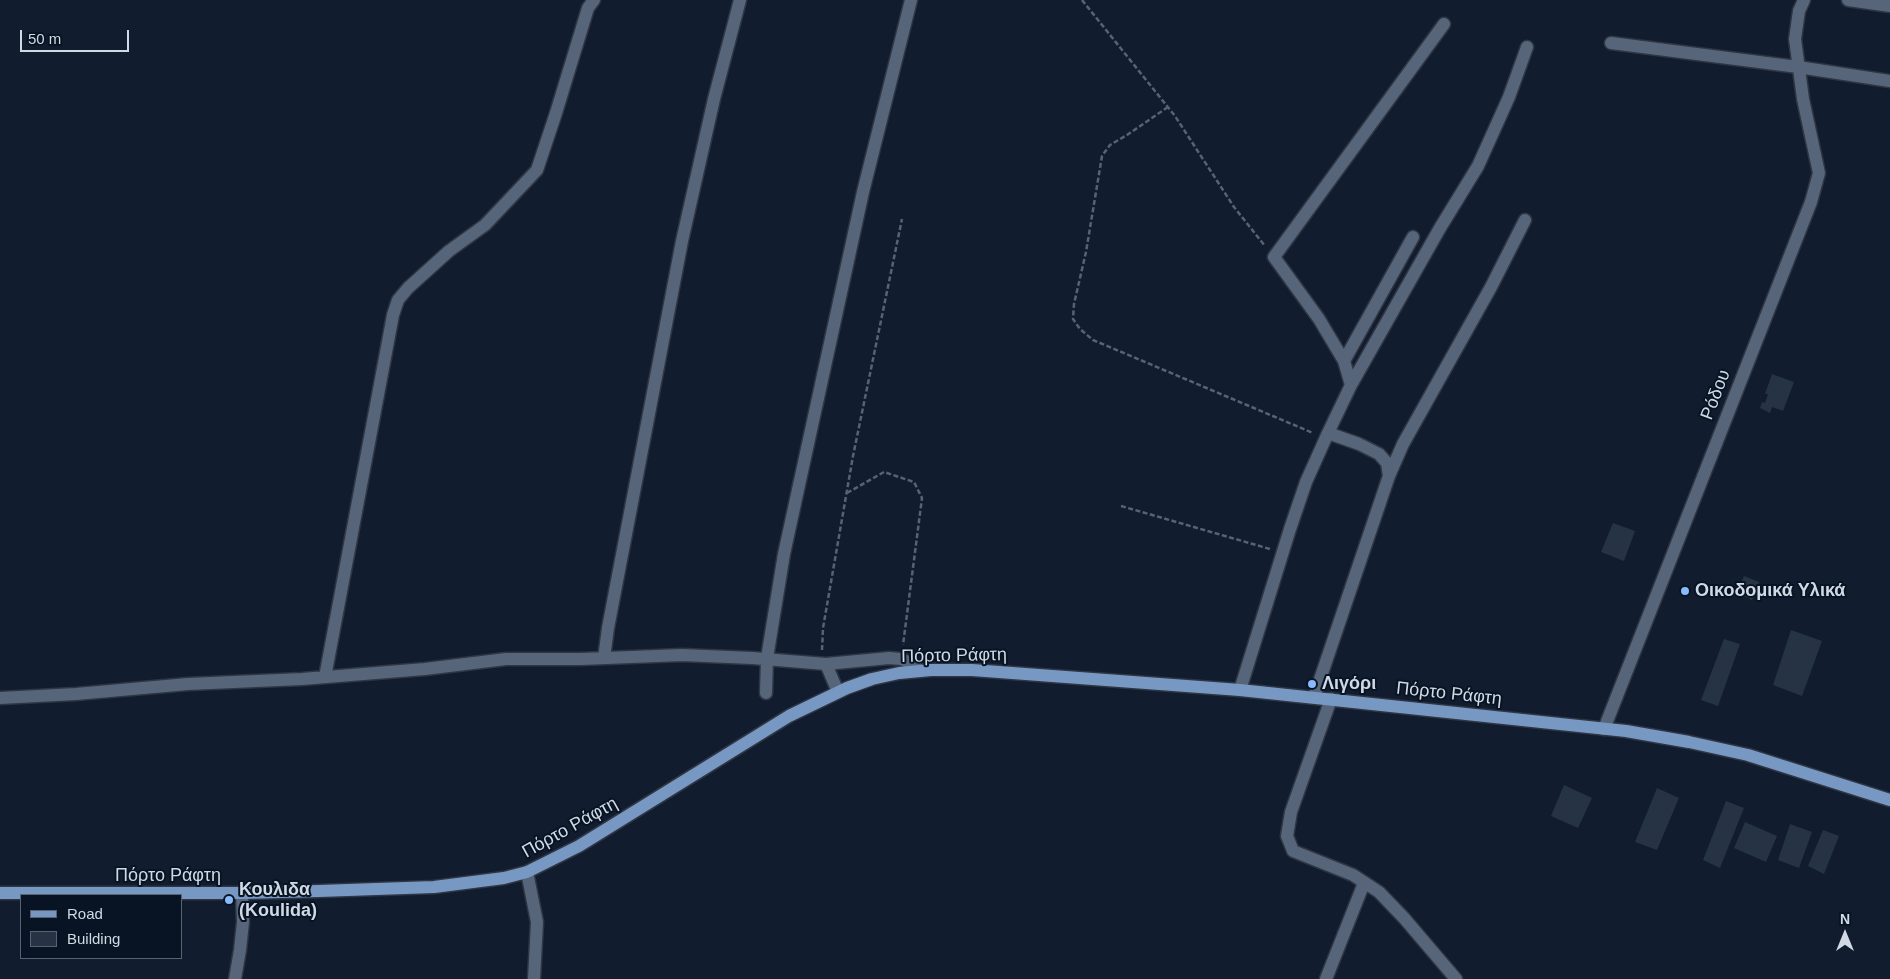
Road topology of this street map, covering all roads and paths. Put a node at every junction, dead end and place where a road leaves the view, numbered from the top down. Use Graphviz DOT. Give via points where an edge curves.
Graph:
graph roads {
  1 [pos="594,0"];
  2 [pos="740,0"];
  3 [pos="911,0"];
  4 [pos="1082,0"];
  5 [pos="1804,0"];
  6 [pos="1848,0"];
  7 [pos="1890,6"];
  8 [pos="1444,24"];
  9 [pos="1610,43"];
  10 [pos="1527,47"];
  11 [pos="1798,67"];
  12 [pos="1890,81"];
  13 [pos="1168,107"];
  14 [pos="902,219"];
  15 [pos="1525,220"];
  16 [pos="1413,237"];
  17 [pos="1274,257"];
  18 [pos="1344,361"];
  19 [pos="1351,385"];
  20 [pos="1327,436"];
  21 [pos="1389,476"];
  22 [pos="847,493"];
  23 [pos="1121,506"];
  24 [pos="1281,558"];
  25 [pos="604,658"];
  26 [pos="768,658"];
  27 [pos="901,659"];
  28 [pos="826,664"];
  29 [pos="920,671"];
  30 [pos="325,677"];
  31 [pos="1240,690"];
  32 [pos="838,692"];
  33 [pos="766,693"];
  34 [pos="1314,697"];
  35 [pos="0,698"];
  36 [pos="1331,699"];
  37 [pos="1604,729"];
  38 [pos="1890,800"];
  39 [pos="527,872"];
  40 [pos="1364,883"];
  41 [pos="0,893"];
  42 [pos="242,893"];
  43 [pos="235,979"];
  44 [pos="534,979"];
  45 [pos="1326,979"];
  46 [pos="1456,979"];
  1 -- 30 [label="street" via="582,25 554,122 536,170 485,225 449,251 398,300"];
  2 -- 25 [label="street" via="682,241"];
  3 -- 26 [label="street" via="863,192 825,364 784,554"];
  4 -- 13 [label="path"];
  5 -- 11 [label="street, Ρόδου" via="1795,39"];
  6 -- 7 [label="street"];
  8 -- 17 [label="street"];
  9 -- 11 [label="street"];
  10 -- 19 [label="street" via="1478,166"];
  11 -- 12 [label="street"];
  11 -- 37 [label="street, Ρόδου" via="1819,173 1811,202"];
  13 -- 17 [label="path" via="1234,207"];
  13 -- 20 [label="path" via="1110,144 1102,156 1073,319 1093,340"];
  14 -- 22 [label="path"];
  15 -- 21 [label="street" via="1491,288 1403,444"];
  16 -- 18 [label="street"];
  17 -- 18 [label="street" via="1319,319"];
  18 -- 19 [label="street"];
  19 -- 20 [label="street"];
  20 -- 21 [label="street" via="1359,444 1379,454 1387,463"];
  20 -- 24 [label="street" via="1306,482"];
  21 -- 34 [label="street"];
  22 -- 27 [label="path" via="884,472 914,482 922,498"];
  22 -- 28 [label="path" via="822,644"];
  23 -- 24 [label="path" via="1269,549"];
  24 -- 31 [label="street"];
  25 -- 26 [label="street" via="682,655"];
  25 -- 30 [label="street" via="506,659"];
  26 -- 28 [label="street"];
  26 -- 33 [label="street"];
  27 -- 28 [label="street"];
  27 -- 29 [label="street" via="914,664"];
  28 -- 32 [label="street"];
  29 -- 31 [label="main road, Πόρτο Ράφτη" via="972,670"];
  29 -- 32 [label="main road, Πόρτο Ράφτη" via="872,679"];
  30 -- 35 [label="street"];
  31 -- 34 [label="main road, Πόρτο Ράφτη"];
  32 -- 39 [label="main road, Πόρτο Ράφτη" via="789,716 579,846"];
  34 -- 36 [label="main road, Πόρτο Ράφτη"];
  36 -- 37 [label="main road, Πόρτο Ράφτη"];
  36 -- 40 [label="street" via="1290,812 1287,836 1293,851 1353,875"];
  37 -- 38 [label="main road, Πόρτο Ράφτη" via="1717,748 1776,763"];
  39 -- 42 [label="main road, Πόρτο Ράφτη" via="434,887"];
  39 -- 44 [label="street" via="537,922"];
  40 -- 45 [label="street"];
  40 -- 46 [label="street" via="1379,892 1404,918"];
  41 -- 42 [label="main road, Πόρτο Ράφτη"];
  42 -- 43 [label="street" via="240,950"];
}
